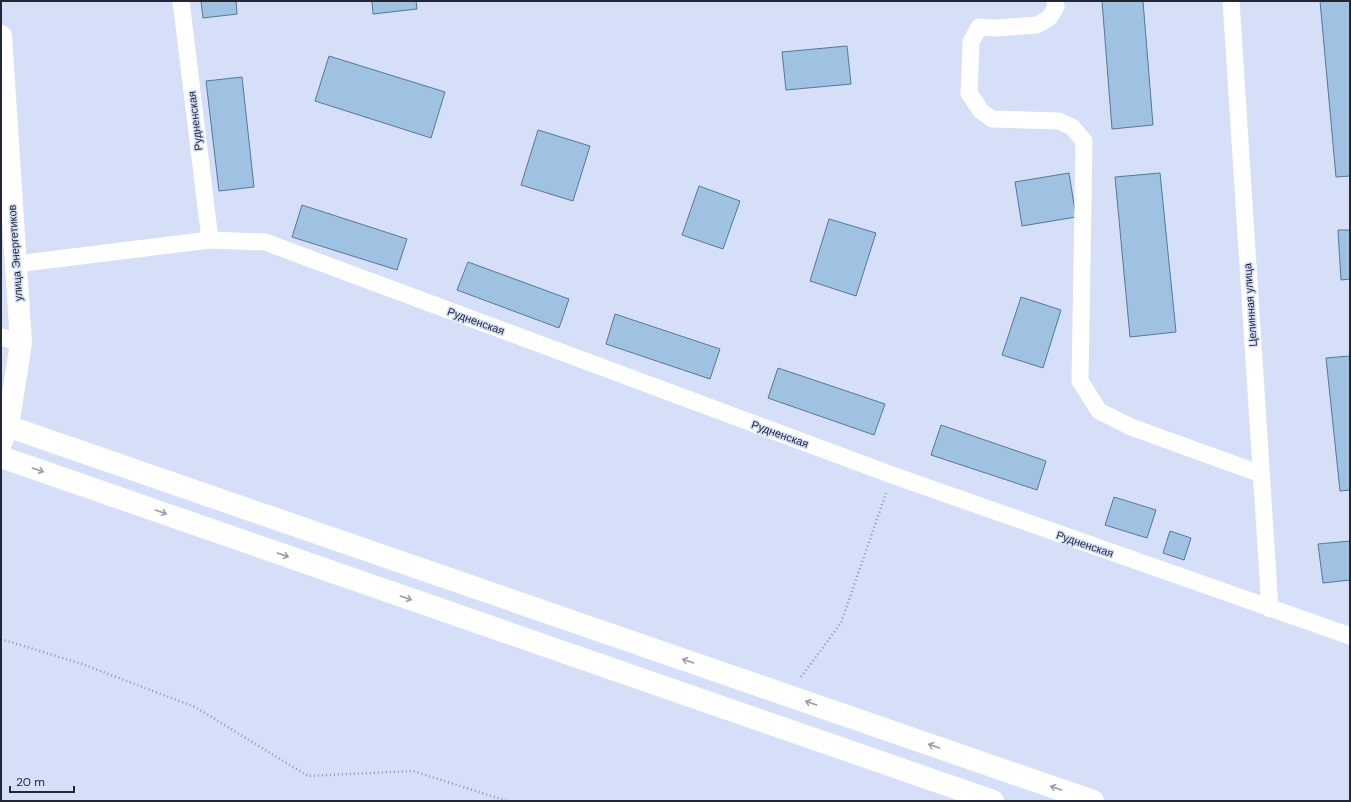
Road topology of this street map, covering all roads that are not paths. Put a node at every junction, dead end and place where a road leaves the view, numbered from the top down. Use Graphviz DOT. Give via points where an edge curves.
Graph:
graph roads {
  1 [pos="181,1"];
  2 [pos="1055,1"];
  3 [pos="1230,1"];
  4 [pos="1,36"];
  5 [pos="210,240"];
  6 [pos="16,264"];
  7 [pos="11,340"];
  8 [pos="3,431"];
  9 [pos="1,457"];
  10 [pos="1261,474"];
  11 [pos="1270,609"];
  12 [pos="1350,636"];
  13 [pos="992,801"];
  14 [pos="1093,801"];
  1 -- 5 [label="street, Рудненская"];
  2 -- 10 [label="street" via="1056,7 1049,18 1037,26 979,27 971,42 969,93 981,111 992,119 1059,121 1072,127 1084,141 1080,381 1099,411 1130,427"];
  3 -- 10 [label="street, Целинная улица"];
  4 -- 6 [label="main road, улица Энергетиков"];
  5 -- 6 [label="street, Рудненская"];
  5 -- 11 [label="street, Рудненская" via="265,242 892,475"];
  6 -- 7 [label="main road, улица Энергетиков"];
  7 -- 8 [label="main road, улица Энергетиков"];
  14 -- 8 [label="main road, one-way" via="787,695"];
  9 -- 13 [label="main road, one-way"];
  10 -- 11 [label="street, Целинная улица"];
  11 -- 12 [label="street, Рудненская"];
}
